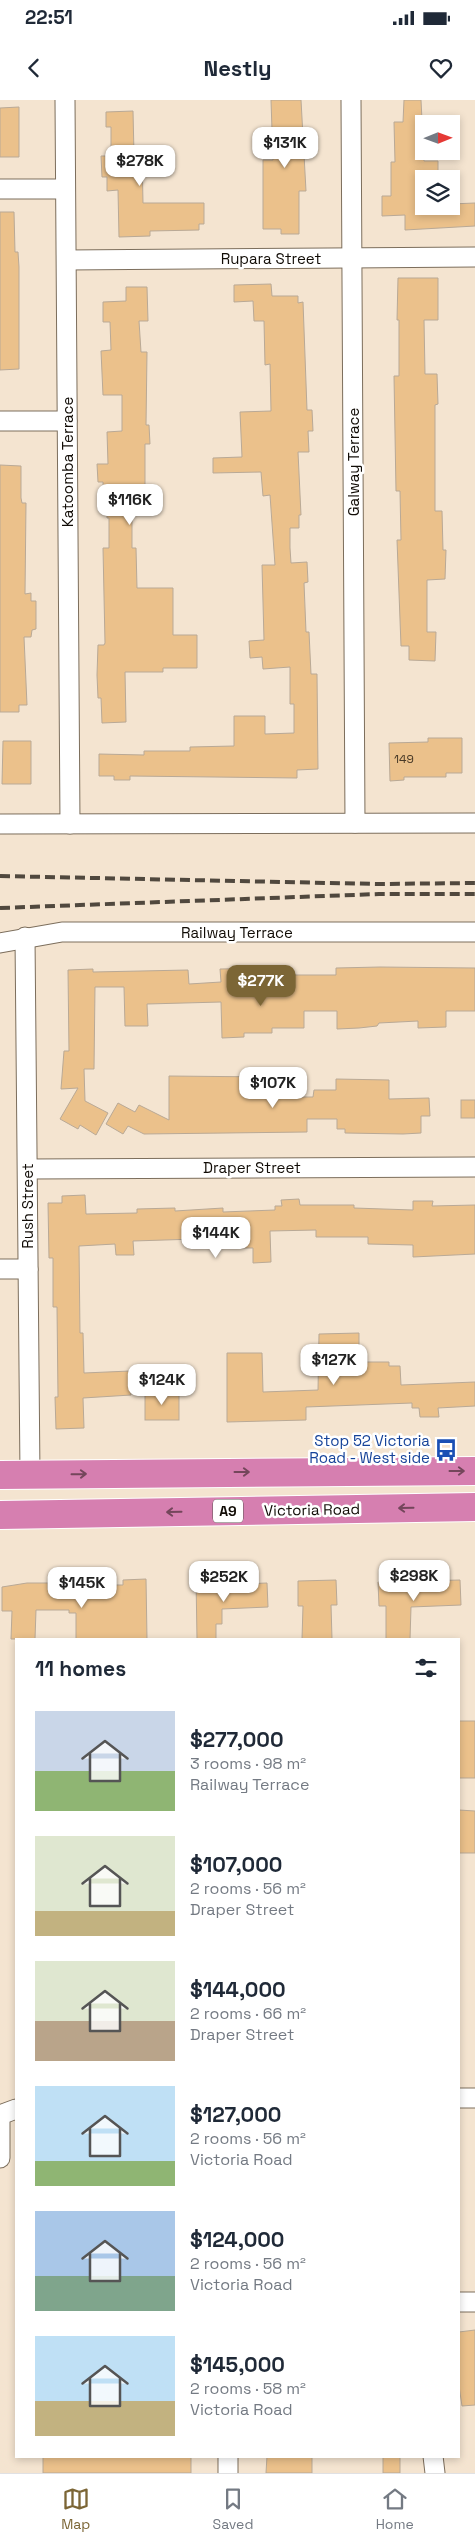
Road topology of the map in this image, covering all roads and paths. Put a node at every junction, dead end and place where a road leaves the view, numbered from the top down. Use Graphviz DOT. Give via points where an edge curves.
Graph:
graph roads {
  1 [pos="66,100"];
  2 [pos="351,100"];
  3 [pos="0,189"];
  4 [pos="65,189"];
  5 [pos="475,257"];
  6 [pos="353,258"];
  7 [pos="67,260"];
  8 [pos="67,420"];
  9 [pos="0,421"];
  10 [pos="355,823"];
  11 [pos="475,823"];
  12 [pos="0,824"];
  13 [pos="70,824"];
  14 [pos="475,932"];
  15 [pos="25,937"];
  16 [pos="0,943"];
  17 [pos="475,1167"];
  18 [pos="29,1169"];
  19 [pos="0,1269"];
  20 [pos="28,1269"];
  21 [pos="475,1471"];
  22 [pos="200,1473"];
  23 [pos="0,1475"];
  24 [pos="30,1475"];
  25 [pos="475,1507"];
  26 [pos="220,1511"];
  27 [pos="0,1515"];
  28 [pos="460,2098"];
  29 [pos="475,2098"];
  30 [pos="15,2109"];
  31 [pos="0,2115"];
  32 [pos="0,2122"];
  33 [pos="0,2158"];
  34 [pos="460,2302"];
  35 [pos="475,2302"];
  36 [pos="228,2458"];
  37 [pos="433,2458"];
  38 [pos="228,2473"];
  39 [pos="435,2473"];
  1 -- 4 [label="street, Katoomba Terrace"];
  2 -- 6 [label="street, Galway Terrace"];
  3 -- 4 [label="street"];
  4 -- 7 [label="street, Katoomba Terrace"];
  5 -- 6 [label="street, Rupara Street"];
  6 -- 7 [label="street, Rupara Street"];
  6 -- 10 [label="street, Galway Terrace"];
  7 -- 8 [label="street, Katoomba Terrace"];
  8 -- 9 [label="street"];
  8 -- 13 [label="street, Katoomba Terrace"];
  10 -- 11 [label="street"];
  10 -- 13 [label="street"];
  12 -- 13 [label="street"];
  14 -- 15 [label="street, Railway Terrace" via="62,932"];
  15 -- 16 [label="street, Railway Terrace"];
  15 -- 18 [label="street, Rush Street"];
  17 -- 18 [label="street, Draper Street"];
  18 -- 20 [label="street, Rush Street"];
  19 -- 20 [label="street"];
  20 -- 24 [label="street, Rush Street"];
  22 -- 21 [label="highway, one-way"];
  24 -- 22 [label="highway, one-way"];
  22 -- 26 [label="highway" via="197,1486 206,1501"];
  23 -- 24 [label="highway"];
  25 -- 26 [label="highway, Victoria Road / A9, one-way"];
  26 -- 27 [label="highway, Victoria Road / A9, one-way"];
  28 -- 29 [label="street"];
  30 -- 31 [label="street"];
  32 -- 33 [label="street"];
  34 -- 35 [label="street"];
  36 -- 38 [label="street"];
  37 -- 39 [label="street"];
}
